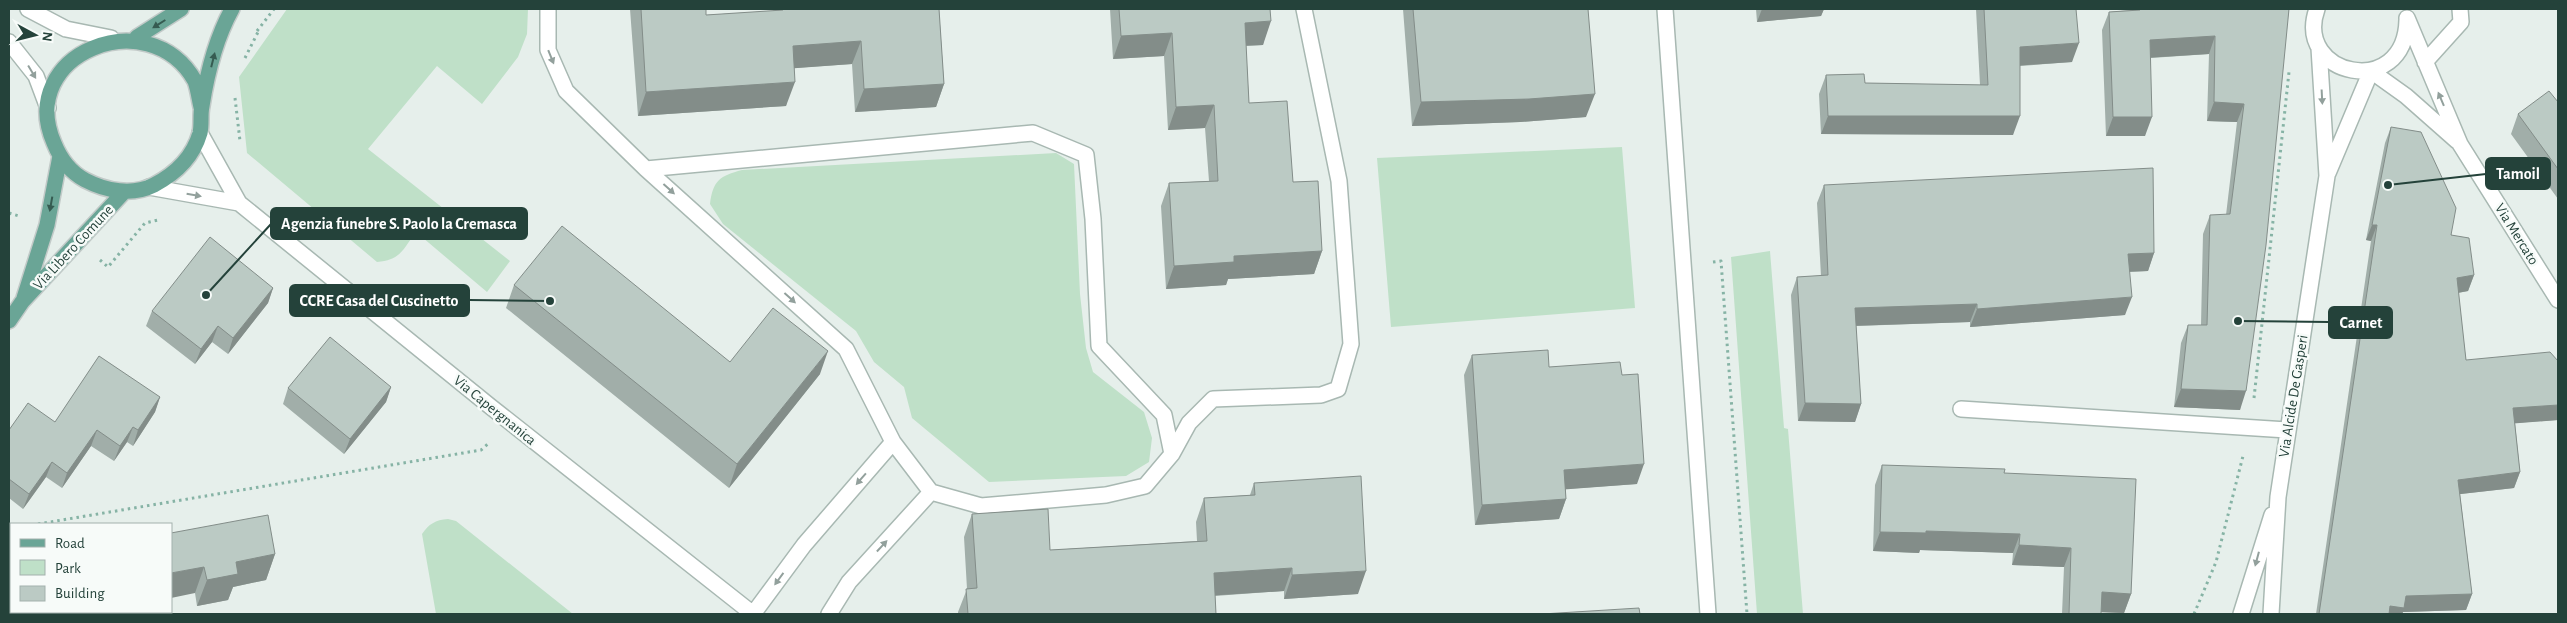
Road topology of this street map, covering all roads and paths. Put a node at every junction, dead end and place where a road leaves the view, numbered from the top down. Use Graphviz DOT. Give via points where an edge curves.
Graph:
graph roads {
  1 [pos="28,9"];
  2 [pos="181,9"];
  3 [pos="232,9"];
  4 [pos="548,9"];
  5 [pos="1304,9"];
  6 [pos="1665,9"];
  7 [pos="2317,9"];
  8 [pos="2460,9"];
  9 [pos="2405,13"];
  10 [pos="111,38"];
  11 [pos="137,38"];
  12 [pos="9,42"];
  13 [pos="2319,48"];
  14 [pos="2426,62"];
  15 [pos="2289,67"];
  16 [pos="2371,71"];
  17 [pos="201,107"];
  18 [pos="48,108"];
  19 [pos="200,133"];
  20 [pos="2460,144"];
  21 [pos="60,156"];
  22 [pos="646,169"];
  23 [pos="2327,176"];
  24 [pos="149,187"];
  25 [pos="124,192"];
  26 [pos="239,203"];
  27 [pos="1684,263"];
  28 [pos="2558,300"];
  29 [pos="22,302"];
  30 [pos="9,321"];
  31 [pos="491,407"];
  32 [pos="1961,409"];
  33 [pos="2250,427"];
  34 [pos="2287,430"];
  35 [pos="893,442"];
  36 [pos="1172,454"];
  37 [pos="931,492"];
  38 [pos="2278,497"];
  39 [pos="44,523"];
  40 [pos="753,614"];
  41 [pos="829,614"];
  42 [pos="1708,614"];
  43 [pos="1747,614"];
  44 [pos="2194,614"];
  45 [pos="2241,614"];
  46 [pos="2271,614"];
  1 -- 10 [label="street" via="66,29"];
  2 -- 11 [label="main road, one-way"];
  17 -- 3 [label="main road, Via Libero Comune, one-way" via="217,43"];
  4 -- 22 [label="street, one-way" via="548,50 566,91"];
  5 -- 36 [label="street" via="1340,181 1351,344 1338,390 1322,395 1213,400 1188,423"];
  6 -- 27 [label="street"];
  7 -- 13 [label="street, Via Alcide De Gasperi" via="2314,33"];
  8 -- 14 [label="street" via="2461,22"];
  9 -- 14 [label="street, Via Mercato"];
  9 -- 16 [label="street" via="2403,45 2384,66"];
  10 -- 11 [label="main road, Via Libero Comune"];
  10 -- 18 [label="main road, Via Libero Comune" via="88,46 68,62 53,83"];
  11 -- 17 [label="main road, Via Libero Comune" via="161,46 181,61 195,83"];
  12 -- 18 [label="street, one-way" via="36,76"];
  13 -- 16 [label="street" via="2329,60 2343,68 2356,72"];
  13 -- 23 [label="street, Via Alcide De Gasperi, one-way"];
  20 -- 14 [label="street, Via Mercato, one-way"];
  15 -- 33 [label="path"];
  16 -- 20 [label="street, Via Mercato" via="2406,96"];
  16 -- 23 [label="street, Via Alcide De Gasperi"];
  17 -- 19 [label="main road, Via Libero Comune"];
  18 -- 21 [label="main road, Via Libero Comune" via="49,133"];
  19 -- 24 [label="main road, Via Libero Comune" via="189,156 172,175"];
  19 -- 26 [label="street, Via Capergnanica"];
  20 -- 28 [label="street, Via Mercato"];
  21 -- 25 [label="main road, Via Libero Comune" via="76,175 99,187"];
  21 -- 29 [label="main road, Via Libero Comune, one-way" via="47,225"];
  22 -- 35 [label="street, one-way" via="846,348"];
  22 -- 36 [label="street" via="1033,134 1086,155 1093,220 1099,346 1164,415"];
  23 -- 34 [label="street, Via Alcide De Gasperi"];
  24 -- 25 [label="main road, Via Libero Comune"];
  24 -- 26 [label="street, Via Capergnanica, one-way"];
  25 -- 29 [label="main road, Via Libero Comune"];
  26 -- 31 [label="street, Via Capergnanica"];
  27 -- 42 [label="street"];
  27 -- 43 [label="path" via="1721,261"];
  29 -- 30 [label="main road, Via Libero Comune"];
  31 -- 39 [label="path" via="476,430 490,441 481,450"];
  31 -- 40 [label="street, Via Capergnanica"];
  32 -- 33 [label="street"];
  33 -- 34 [label="street"];
  33 -- 44 [label="path" via="2216,562"];
  34 -- 38 [label="street, Via Alcide De Gasperi"];
  35 -- 37 [label="street"];
  35 -- 40 [label="street, one-way" via="804,544"];
  36 -- 37 [label="street" via="1145,486 1106,495 981,506"];
  41 -- 37 [label="street, one-way" via="848,582"];
  38 -- 45 [label="street, Via Alcide De Gasperi, one-way"];
  38 -- 46 [label="street, Via Alcide De Gasperi"];
}
